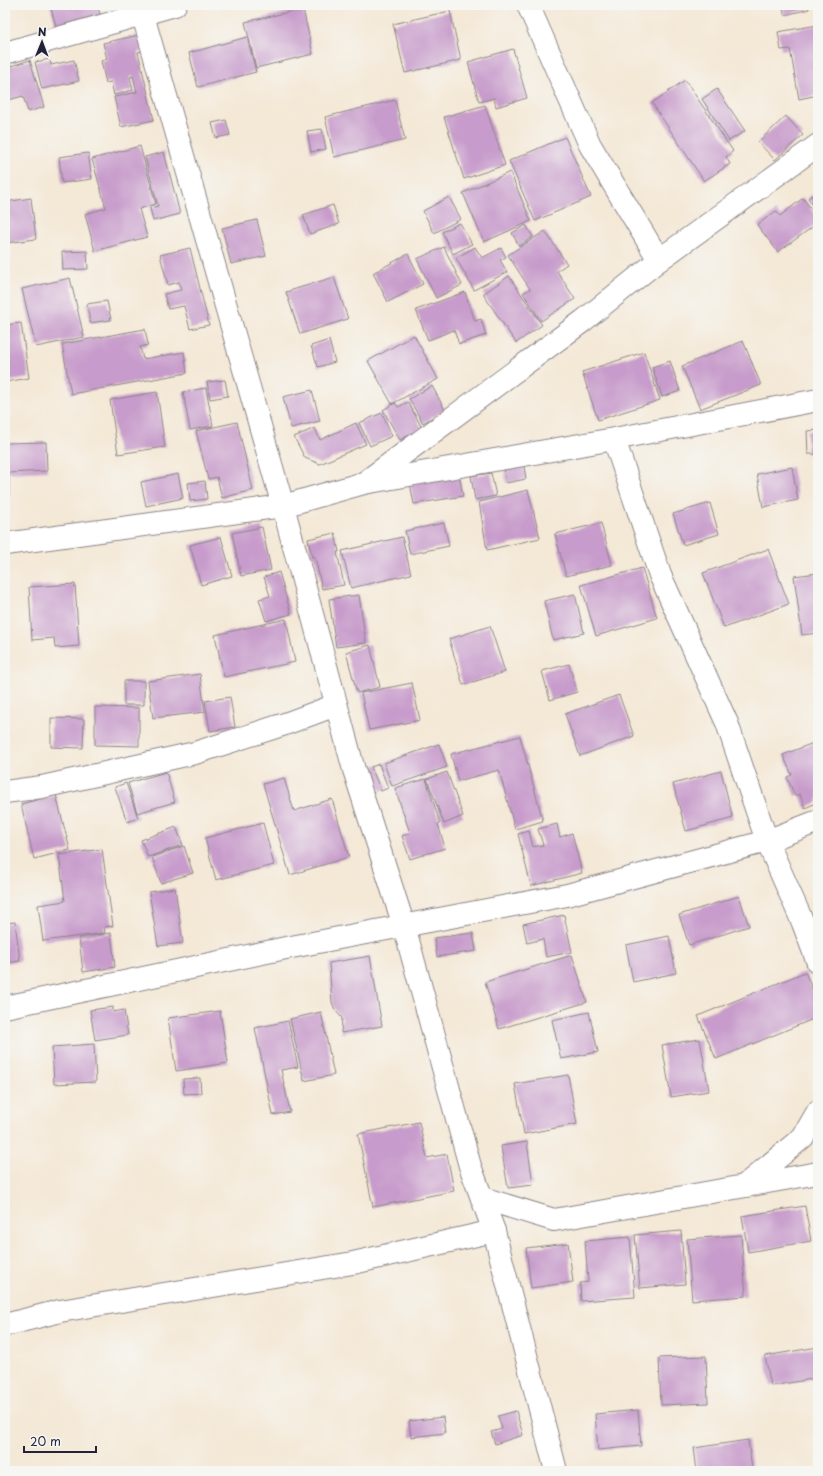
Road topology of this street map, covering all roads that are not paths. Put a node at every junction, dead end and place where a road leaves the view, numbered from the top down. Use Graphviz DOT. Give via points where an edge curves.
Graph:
graph roads {
  1 [pos="175,5"];
  2 [pos="528,5"];
  3 [pos="141,10"];
  4 [pos="5,53"];
  5 [pos="818,146"];
  6 [pos="659,260"];
  7 [pos="818,400"];
  8 [pos="614,439"];
  9 [pos="364,483"];
  10 [pos="283,506"];
  11 [pos="5,544"];
  12 [pos="336,705"];
  13 [pos="5,792"];
  14 [pos="818,821"];
  15 [pos="768,841"];
  16 [pos="404,926"];
  17 [pos="818,963"];
  18 [pos="5,1007"];
  19 [pos="818,1111"];
  20 [pos="818,1174"];
  21 [pos="744,1186"];
  22 [pos="482,1198"];
  23 [pos="494,1231"];
  24 [pos="5,1325"];
  25 [pos="556,1471"];
  1 -- 3 [label="street"];
  2 -- 6 [label="street" via="590,145"];
  3 -- 4 [label="street"];
  3 -- 10 [label="street"];
  5 -- 6 [label="street"];
  6 -- 9 [label="street" via="583,321"];
  7 -- 8 [label="street"];
  8 -- 9 [label="street"];
  8 -- 15 [label="street" via="660,575 727,723"];
  9 -- 10 [label="street"];
  10 -- 11 [label="street"];
  10 -- 12 [label="street"];
  12 -- 13 [label="street" via="195,753 42,787"];
  12 -- 16 [label="street"];
  14 -- 15 [label="street"];
  15 -- 16 [label="street" via="567,896"];
  15 -- 17 [label="street"];
  16 -- 18 [label="street"];
  16 -- 22 [label="street" via="470,1166"];
  19 -- 21 [label="street" via="803,1137"];
  20 -- 21 [label="street"];
  21 -- 22 [label="street" via="554,1220"];
  22 -- 23 [label="street"];
  23 -- 24 [label="street" via="353,1263 60,1311"];
  23 -- 25 [label="street"];
}
